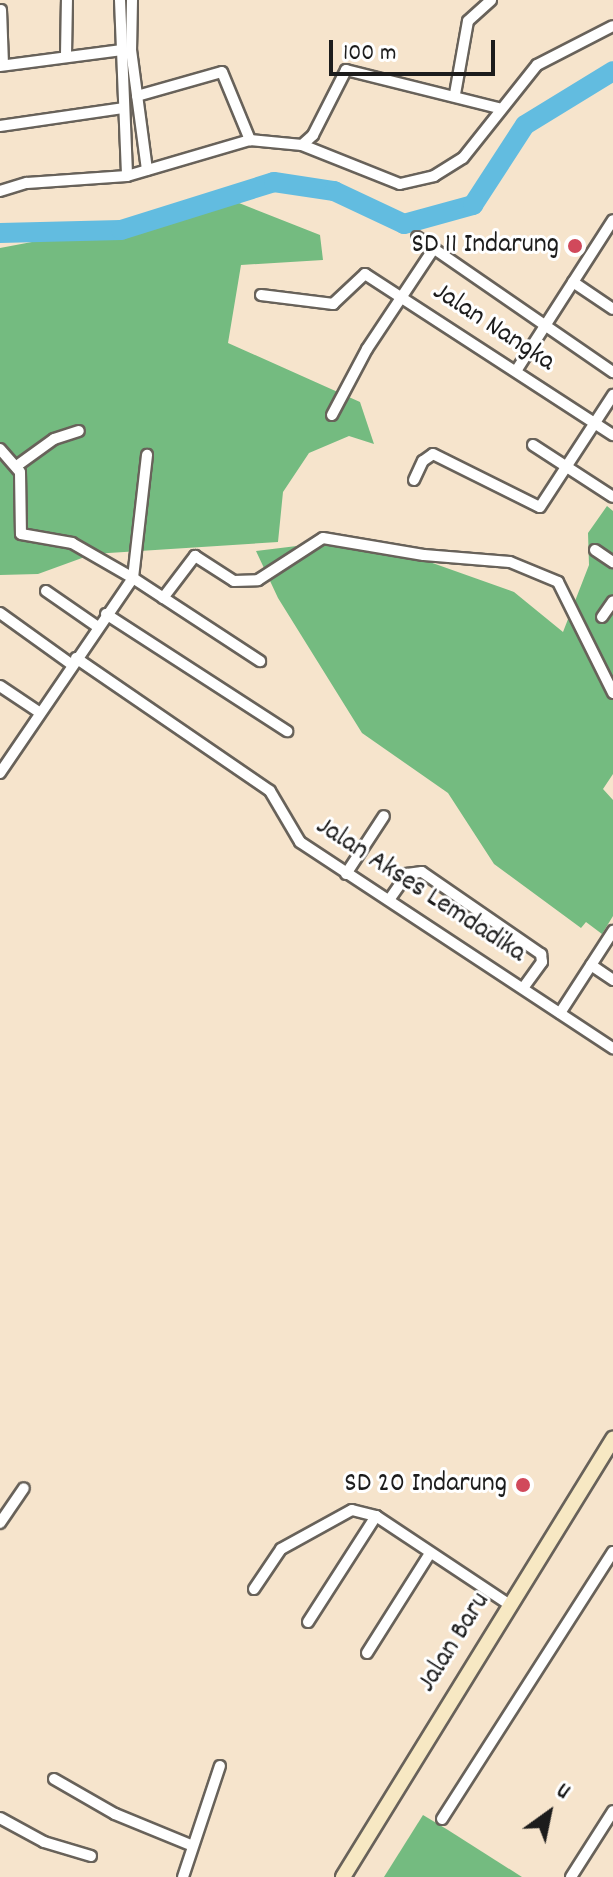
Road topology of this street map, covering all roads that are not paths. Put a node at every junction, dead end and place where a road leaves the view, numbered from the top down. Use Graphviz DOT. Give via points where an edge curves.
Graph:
graph roads {
  1 [pos="4,0"];
  2 [pos="67,0"];
  3 [pos="120,0"];
  4 [pos="132,0"];
  5 [pos="491,0"];
  6 [pos="0,10"];
  7 [pos="613,26"];
  8 [pos="122,50"];
  9 [pos="66,55"];
  10 [pos="2,65"];
  11 [pos="455,94"];
  12 [pos="137,96"];
  13 [pos="123,108"];
  14 [pos="498,108"];
  15 [pos="0,126"];
  16 [pos="250,140"];
  17 [pos="302,145"];
  18 [pos="147,170"];
  19 [pos="127,176"];
  20 [pos="0,191"];
  21 [pos="613,220"];
  22 [pos="417,237"];
  23 [pos="602,239"];
  24 [pos="613,246"];
  25 [pos="434,248"];
  26 [pos="573,282"];
  27 [pos="261,295"];
  28 [pos="402,297"];
  29 [pos="613,309"];
  30 [pos="543,327"];
  31 [pos="516,371"];
  32 [pos="613,372"];
  33 [pos="613,395"];
  34 [pos="332,415"];
  35 [pos="595,423"];
  36 [pos="79,431"];
  37 [pos="613,435"];
  38 [pos="533,445"];
  39 [pos="0,449"];
  40 [pos="147,455"];
  41 [pos="18,465"];
  42 [pos="568,468"];
  43 [pos="414,480"];
  44 [pos="613,497"];
  45 [pos="595,550"];
  46 [pos="613,562"];
  47 [pos="133,578"];
  48 [pos="46,591"];
  49 [pos="163,598"];
  50 [pos="613,601"];
  51 [pos="0,613"];
  52 [pos="106,614"];
  53 [pos="602,617"];
  54 [pos="98,627"];
  55 [pos="74,661"];
  56 [pos="260,661"];
  57 [pos="0,686"];
  58 [pos="613,693"];
  59 [pos="39,712"];
  60 [pos="287,731"];
  61 [pos="0,773"];
  62 [pos="384,816"];
  63 [pos="346,874"];
  64 [pos="389,900"];
  65 [pos="613,931"];
  66 [pos="591,965"];
  67 [pos="613,980"];
  68 [pos="523,988"];
  69 [pos="560,1013"];
  70 [pos="613,1048"];
  71 [pos="613,1439"];
  72 [pos="24,1488"];
  73 [pos="376,1516"];
  74 [pos="0,1523"];
  75 [pos="613,1552"];
  76 [pos="429,1555"];
  77 [pos="254,1589"];
  78 [pos="510,1605"];
  79 [pos="308,1622"];
  80 [pos="367,1653"];
  81 [pos="220,1766"];
  82 [pos="54,1779"];
  83 [pos="613,1811"];
  84 [pos="0,1818"];
  85 [pos="442,1819"];
  86 [pos="193,1846"];
  87 [pos="91,1856"];
  88 [pos="183,1877"];
  89 [pos="343,1877"];
  90 [pos="571,1877"];
  1 -- 6 [label="street"];
  2 -- 9 [label="street"];
  3 -- 8 [label="street"];
  4 -- 12 [label="street"];
  5 -- 11 [label="street" via="468,21"];
  6 -- 10 [label="street"];
  7 -- 14 [label="street" via="537,65"];
  8 -- 9 [label="street"];
  8 -- 13 [label="street"];
  9 -- 10 [label="street"];
  11 -- 14 [label="street"];
  11 -- 17 [label="street" via="346,70"];
  12 -- 16 [label="street" via="222,72"];
  12 -- 18 [label="street"];
  13 -- 15 [label="street"];
  13 -- 19 [label="street"];
  14 -- 17 [label="street" via="463,158 434,176 400,184"];
  16 -- 17 [label="street"];
  16 -- 18 [label="street"];
  18 -- 19 [label="street"];
  19 -- 20 [label="street" via="27,183"];
  21 -- 23 [label="street"];
  22 -- 25 [label="street"];
  23 -- 24 [label="street"];
  23 -- 26 [label="street"];
  25 -- 28 [label="street"];
  25 -- 30 [label="street"];
  26 -- 29 [label="street"];
  26 -- 30 [label="street"];
  27 -- 28 [label="street, Jalan Nangka" via="333,304 365,274"];
  28 -- 31 [label="street, Jalan Nangka"];
  28 -- 34 [label="street"];
  30 -- 31 [label="street"];
  30 -- 32 [label="street"];
  31 -- 35 [label="street, Jalan Nangka"];
  33 -- 35 [label="street"];
  35 -- 37 [label="street, Jalan Nangka"];
  35 -- 42 [label="street"];
  36 -- 41 [label="street" via="54,439"];
  38 -- 42 [label="street"];
  39 -- 41 [label="street"];
  40 -- 47 [label="street"];
  41 -- 47 [label="street" via="21,534 72,543"];
  42 -- 43 [label="street" via="538,507 468,467 433,454"];
  42 -- 44 [label="street"];
  45 -- 46 [label="street"];
  47 -- 49 [label="street"];
  47 -- 52 [label="street"];
  48 -- 54 [label="street"];
  49 -- 56 [label="street"];
  49 -- 58 [label="street" via="195,556 237,582 258,580 323,538 424,555 510,562 558,582"];
  50 -- 53 [label="street"];
  51 -- 55 [label="street, Jalan Akses Lemdadika"];
  52 -- 54 [label="street"];
  52 -- 60 [label="street"];
  54 -- 55 [label="street"];
  55 -- 59 [label="street"];
  55 -- 63 [label="street, Jalan Akses Lemdadika" via="270,791 293,835"];
  57 -- 59 [label="street"];
  59 -- 61 [label="street"];
  62 -- 63 [label="street"];
  63 -- 64 [label="street, Jalan Akses Lemdadika"];
  64 -- 68 [label="street, Jalan Akses Lemdadika"];
  64 -- 68 [label="street" via="407,874 422,872 541,954 542,962"];
  65 -- 66 [label="street"];
  66 -- 67 [label="street"];
  66 -- 69 [label="street"];
  68 -- 69 [label="street, Jalan Akses Lemdadika"];
  69 -- 70 [label="street, Jalan Akses Lemdadika"];
  71 -- 78 [label="street, Jalan Baru"];
  72 -- 74 [label="street"];
  73 -- 76 [label="street"];
  73 -- 77 [label="street" via="352,1510 281,1549"];
  73 -- 79 [label="street"];
  75 -- 85 [label="street"];
  76 -- 78 [label="street"];
  76 -- 80 [label="street"];
  78 -- 89 [label="street, Jalan Baru"];
  81 -- 86 [label="street"];
  82 -- 86 [label="street" via="115,1814"];
  83 -- 90 [label="street"];
  84 -- 87 [label="street" via="44,1842"];
  86 -- 88 [label="street"];
}
